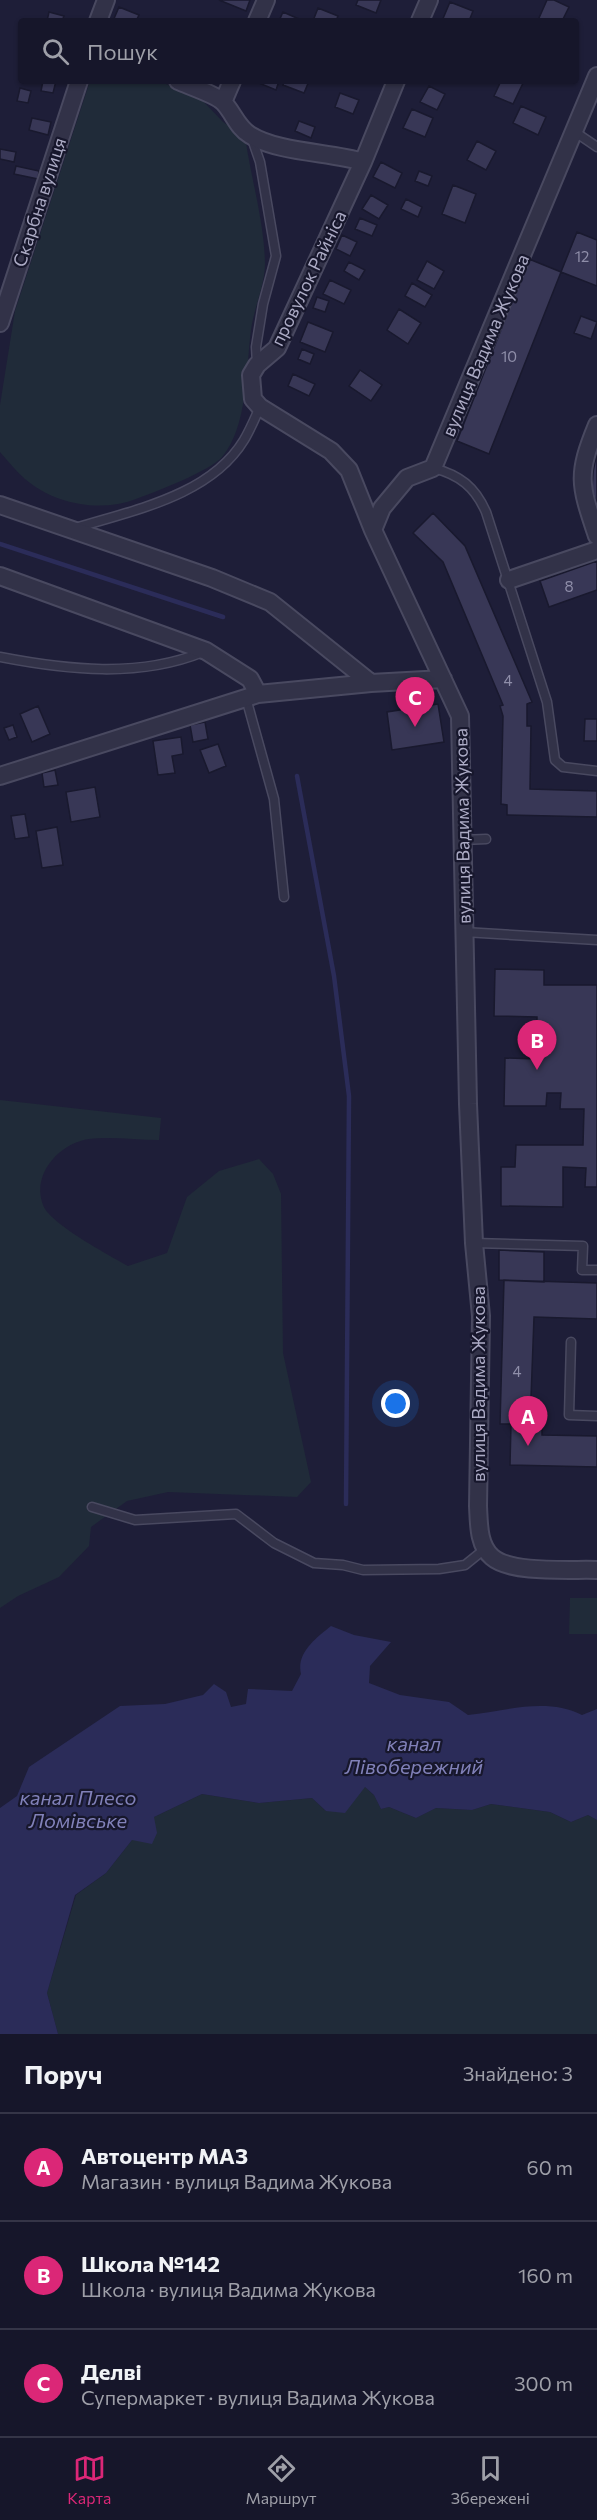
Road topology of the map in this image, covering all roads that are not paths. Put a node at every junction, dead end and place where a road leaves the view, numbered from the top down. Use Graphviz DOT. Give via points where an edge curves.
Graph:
graph roads {
  1 [pos="106,0"];
  2 [pos="266,0"];
  3 [pos="429,0"];
  4 [pos="99,18"];
  5 [pos="258,18"];
  6 [pos="421,18"];
  7 [pos="597,76"];
  8 [pos="77,84"];
  9 [pos="184,84"];
  10 [pos="231,84"];
  11 [pos="395,84"];
  12 [pos="223,102"];
  13 [pos="575,132"];
  14 [pos="251,136"];
  15 [pos="597,147"];
  16 [pos="363,162"];
  17 [pos="0,323"];
  18 [pos="257,365"];
  19 [pos="260,407"];
  20 [pos="597,425"];
  21 [pos="433,468"];
  22 [pos="0,505"];
  23 [pos="72,530"];
  24 [pos="373,530"];
  25 [pos="597,536"];
  26 [pos="597,550"];
  27 [pos="0,576"];
  28 [pos="508,580"];
  29 [pos="206,651"];
  30 [pos="0,657"];
  31 [pos="443,679"];
  32 [pos="371,683"];
  33 [pos="252,696"];
  34 [pos="597,771"];
  35 [pos="0,776"];
  36 [pos="486,839"];
  37 [pos="461,840"];
  38 [pos="284,897"];
  39 [pos="464,932"];
  40 [pos="597,940"];
  41 [pos="474,1244"];
  42 [pos="597,1270"];
  43 [pos="571,1342"];
  44 [pos="597,1416"];
  45 [pos="92,1507"];
  46 [pos="486,1548"];
  47 [pos="597,1570"];
  1 -- 4 [label="street"];
  2 -- 5 [label="street"];
  3 -- 6 [label="street"];
  7 -- 13 [label="street, вулиця Вадима Жукова"];
  8 -- 17 [label="street, Скарбна вулиця"];
  9 -- 12 [label="street"];
  10 -- 12 [label="street"];
  11 -- 16 [label="street, провулок Райніса"];
  12 -- 14 [label="street" via="236,123"];
  13 -- 15 [label="lane"];
  13 -- 21 [label="street, вулиця Вадима Жукова"];
  14 -- 16 [label="street"];
  14 -- 18 [label="lane" via="260,162 276,256 256,347"];
  16 -- 18 [label="street, провулок Райніса" via="277,348"];
  18 -- 19 [label="street, провулок Райніса" via="251,375 251,390"];
  19 -- 23 [label="lane" via="243,442 222,467 192,487 162,501"];
  19 -- 24 [label="street" via="310,436 350,470"];
  20 -- 25 [label="street" via="582,471 583,494"];
  21 -- 24 [label="street" via="407,478 382,508"];
  21 -- 28 [label="lane" via="459,477 479,496"];
  22 -- 23 [label="street"];
  23 -- 32 [label="street" via="270,602"];
  24 -- 31 [label="street, вулиця Вадима Жукова"];
  26 -- 28 [label="street"];
  27 -- 29 [label="street"];
  28 -- 34 [label="lane" via="548,702 555,760 563,767"];
  29 -- 30 [label="lane" via="178,662 78,670"];
  29 -- 33 [label="street" via="250,679"];
  31 -- 32 [label="street"];
  31 -- 37 [label="street, вулиця Вадима Жукова" via="460,716"];
  32 -- 33 [label="street"];
  33 -- 35 [label="street"];
  33 -- 38 [label="lane" via="274,799"];
  36 -- 37 [label="lane"];
  37 -- 39 [label="street, вулиця Вадима Жукова"];
  39 -- 40 [label="lane"];
  39 -- 41 [label="street, вулиця Вадима Жукова"];
  41 -- 42 [label="lane" via="583,1246 582,1269"];
  41 -- 46 [label="street, вулиця Вадима Жукова" via="482,1316 478,1506 480,1534"];
  43 -- 44 [label="lane" via="569,1415"];
  45 -- 46 [label="lane" via="135,1520 236,1514 274,1543 314,1563 363,1570 465,1565"];
  46 -- 47 [label="street" via="492,1557 512,1566"];
}
